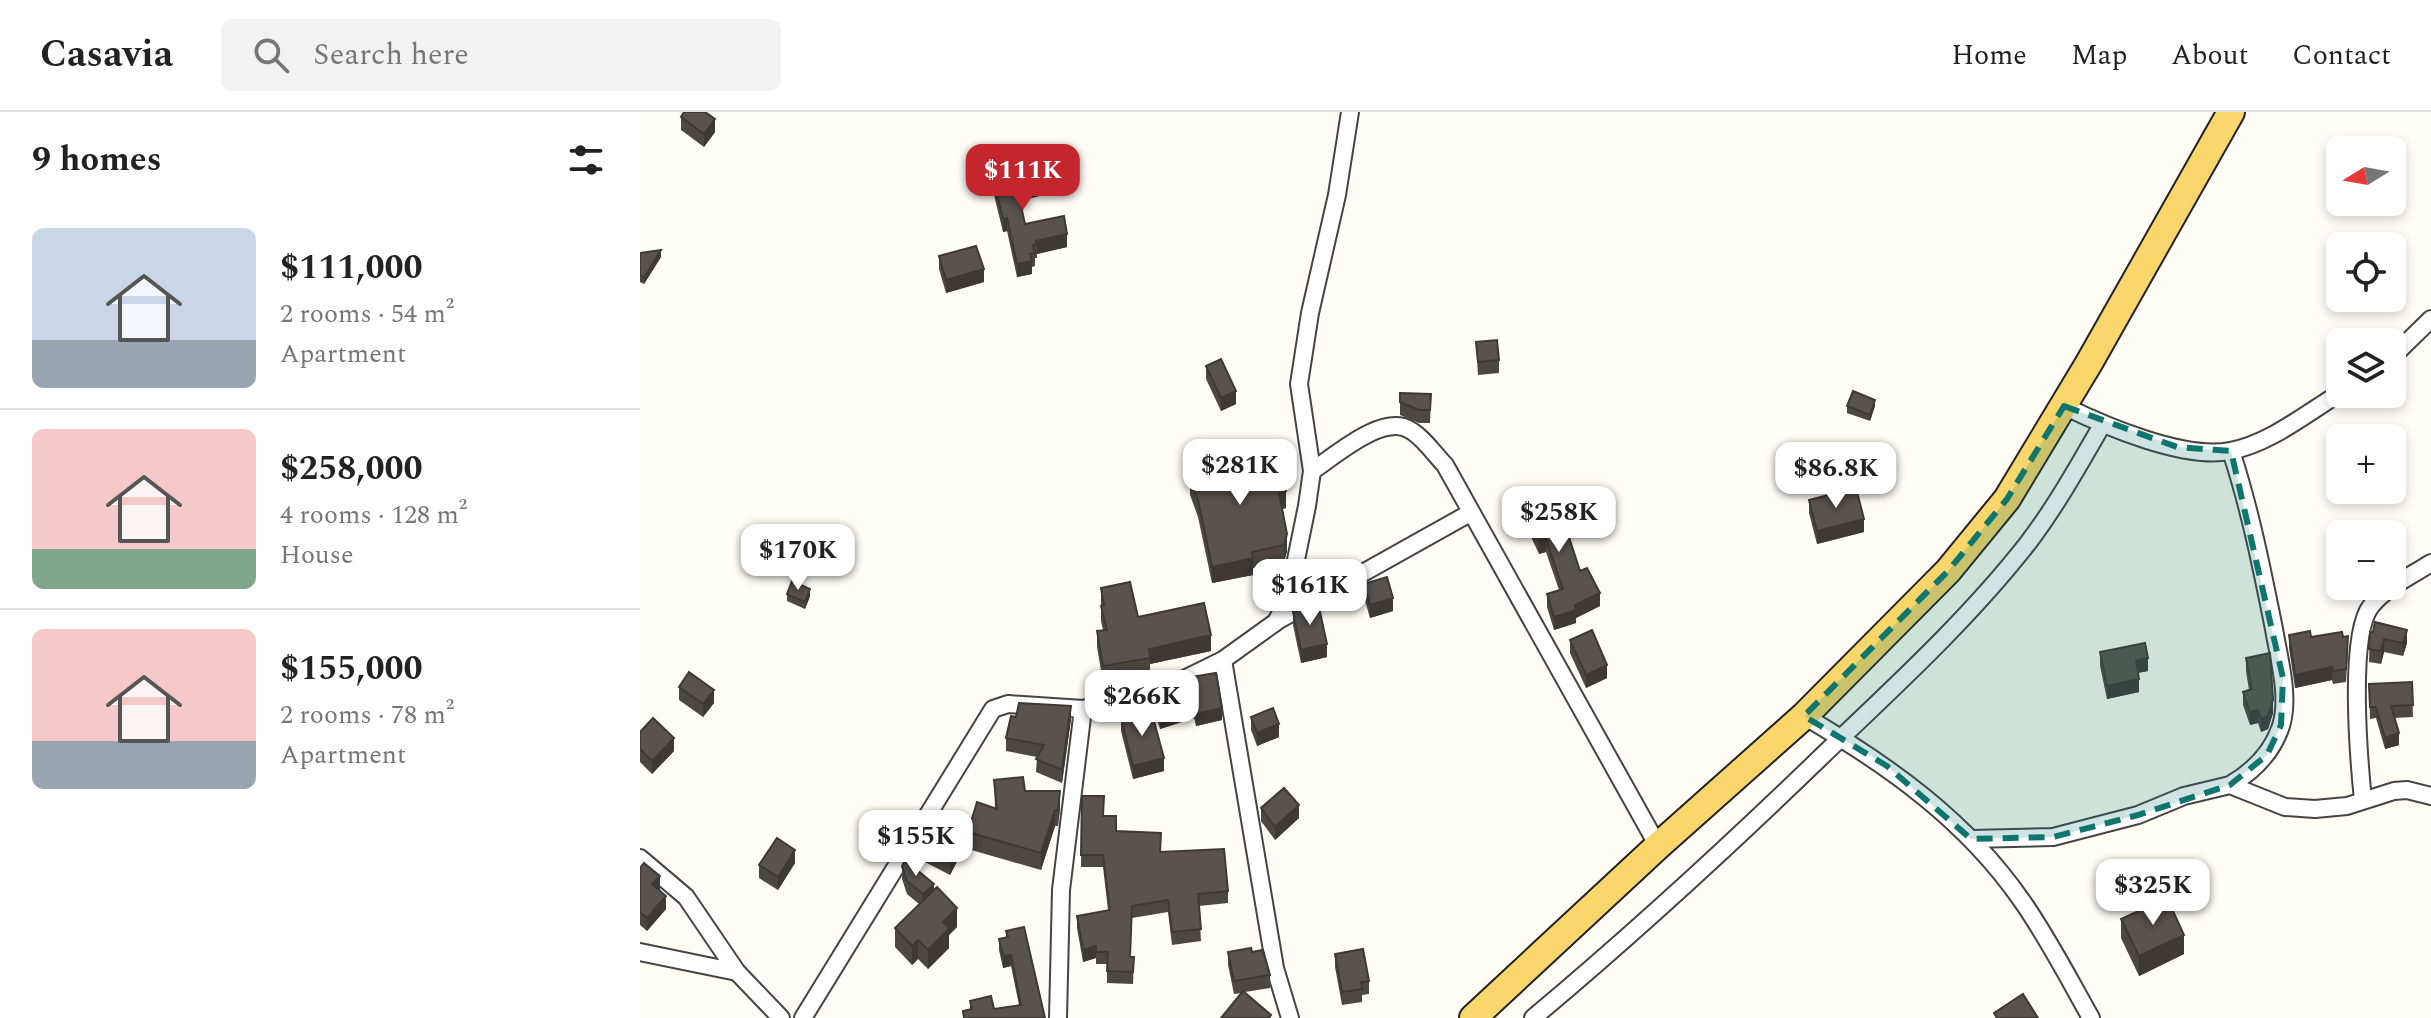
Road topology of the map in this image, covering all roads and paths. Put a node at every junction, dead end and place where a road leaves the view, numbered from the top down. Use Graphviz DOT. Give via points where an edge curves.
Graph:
graph roads {
  1 [pos="1350,112"];
  2 [pos="2231,112"];
  3 [pos="2431,319"];
  4 [pos="2406,343"];
  5 [pos="2326,402"];
  6 [pos="2064,406"];
  7 [pos="2102,425"];
  8 [pos="2231,451"];
  9 [pos="1312,471"];
  10 [pos="1470,513"];
  11 [pos="2431,563"];
  12 [pos="1276,622"];
  13 [pos="1223,660"];
  14 [pos="1083,709"];
  15 [pos="1804,716"];
  16 [pos="1841,738"];
  17 [pos="2230,785"];
  18 [pos="2431,796"];
  19 [pos="2363,800"];
  20 [pos="1971,839"];
  21 [pos="1658,846"];
  22 [pos="640,858"];
  23 [pos="640,952"];
  24 [pos="737,972"];
  25 [pos="781,1018"];
  26 [pos="803,1018"];
  27 [pos="1058,1018"];
  28 [pos="1290,1018"];
  29 [pos="1473,1018"];
  30 [pos="1533,1018"];
  31 [pos="2091,1018"];
  1 -- 9 [label="street" via="1299,384"];
  2 -- 6 [label="main road"];
  3 -- 4 [label="street"];
  5 -- 8 [label="street" via="2263,440"];
  6 -- 7 [label="street"];
  6 -- 15 [label="main road" via="2007,499 1948,571"];
  7 -- 8 [label="street" via="2177,447"];
  7 -- 16 [label="street" via="2029,542 1981,598"];
  8 -- 17 [label="street" via="2264,575 2283,702 2281,725 2267,755"];
  9 -- 10 [label="street" via="1376,429 1394,424 1410,430 1445,465"];
  9 -- 12 [label="street" via="1288,599"];
  10 -- 12 [label="street"];
  10 -- 21 [label="street"];
  11 -- 19 [label="street" via="2370,607 2361,627 2356,727"];
  12 -- 13 [label="street"];
  13 -- 14 [label="street" via="1170,686"];
  13 -- 28 [label="street" via="1275,968"];
  14 -- 26 [label="street" via="1008,704 989,712"];
  14 -- 27 [label="street" via="1061,890"];
  15 -- 16 [label="street"];
  15 -- 21 [label="main road"];
  16 -- 20 [label="street" via="1926,796"];
  16 -- 30 [label="street"];
  17 -- 19 [label="street" via="2285,807 2315,809"];
  17 -- 20 [label="street" via="2053,837"];
  18 -- 19 [label="street" via="2407,790"];
  20 -- 31 [label="street" via="2022,901"];
  21 -- 29 [label="main road"];
  22 -- 24 [label="street" via="686,897"];
  23 -- 24 [label="street"];
  24 -- 25 [label="street"];
}
